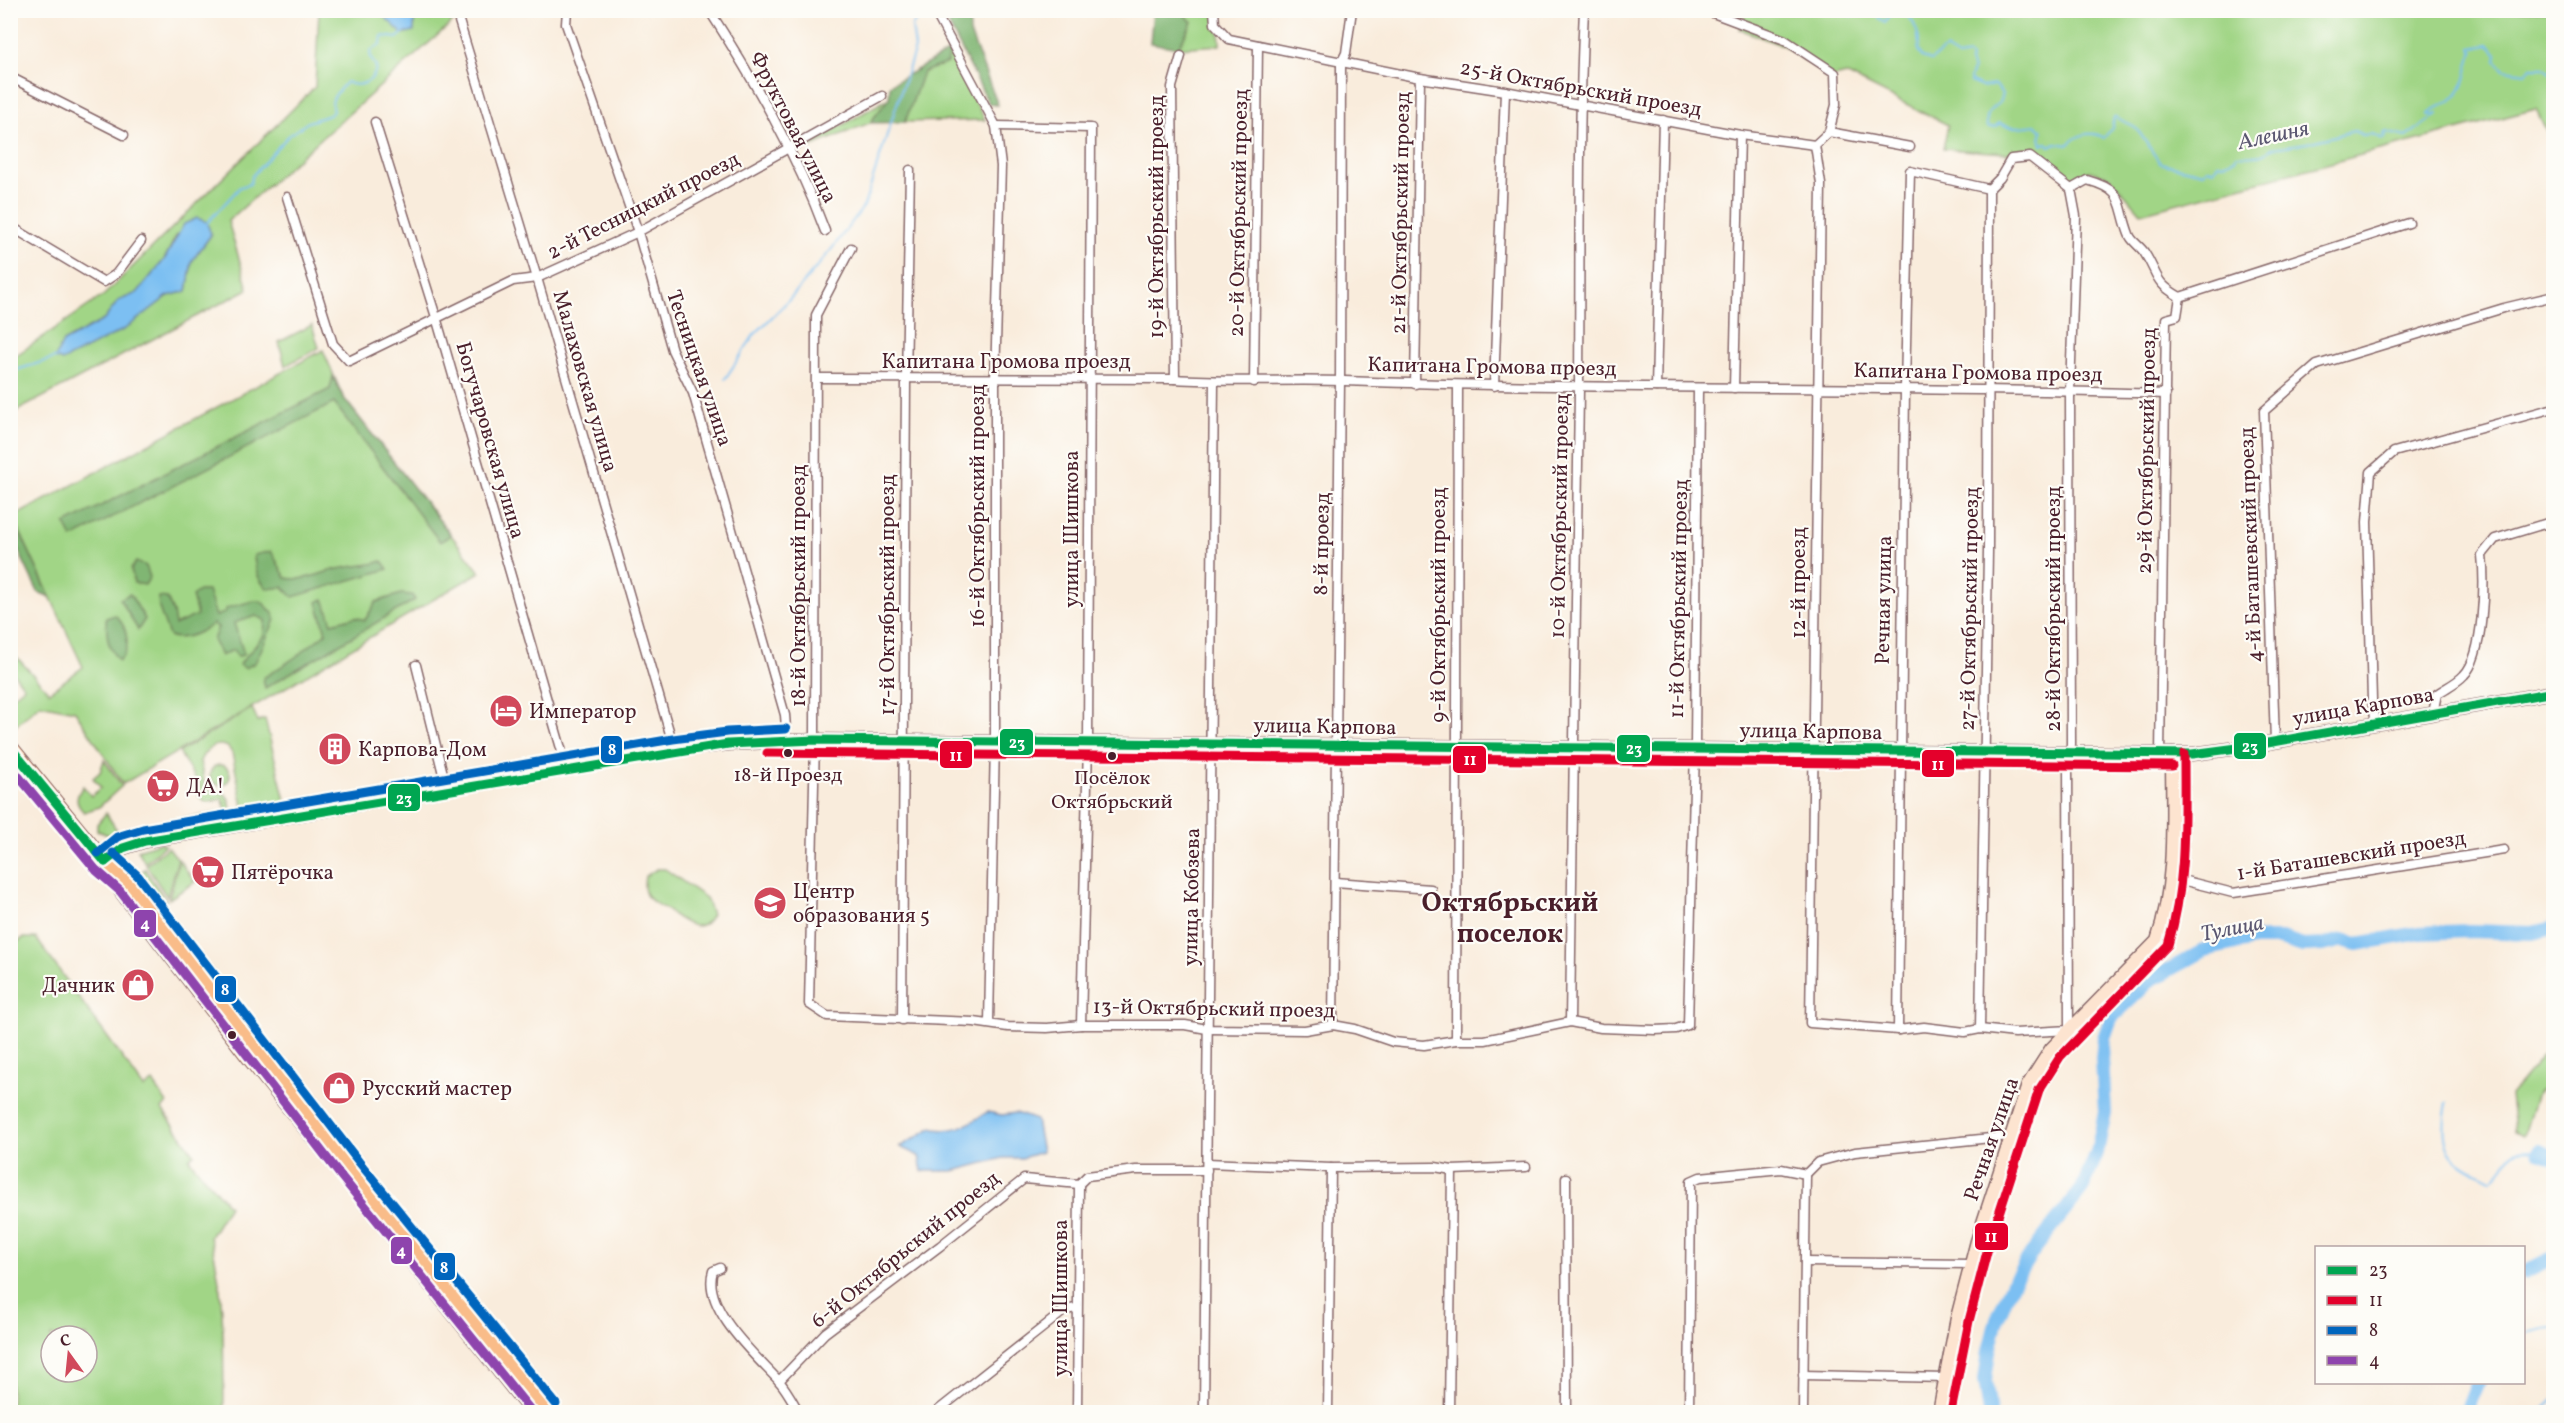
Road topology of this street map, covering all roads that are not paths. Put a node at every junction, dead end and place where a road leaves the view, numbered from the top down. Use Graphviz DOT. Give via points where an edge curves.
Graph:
graph roads {
  1 [pos="567,10"];
  2 [pos="709,10"];
  3 [pos="934,10"];
  4 [pos="1214,10"];
  5 [pos="1352,10"];
  6 [pos="1584,10"];
  7 [pos="1705,10"];
  8 [pos="459,21"];
  9 [pos="1258,45"];
  10 [pos="1181,56"];
  11 [pos="1341,63"];
  12 [pos="10,77"];
  13 [pos="1420,78"];
  14 [pos="1505,91"];
  15 [pos="882,96"];
  16 [pos="1580,104"];
  17 [pos="1662,120"];
  18 [pos="375,122"];
  19 [pos="996,126"];
  20 [pos="1829,132"];
  21 [pos="124,135"];
  22 [pos="1740,135"];
  23 [pos="1815,145"];
  24 [pos="1910,147"];
  25 [pos="788,150"];
  26 [pos="910,170"];
  27 [pos="1989,189"];
  28 [pos="2071,189"];
  29 [pos="287,196"];
  30 [pos="2409,223"];
  31 [pos="10,226"];
  32 [pos="825,231"];
  33 [pos="638,232"];
  34 [pos="141,241"];
  35 [pos="851,248"];
  36 [pos="537,278"];
  37 [pos="2553,296"];
  38 [pos="2180,297"];
  39 [pos="436,317"];
  40 [pos="817,378"];
  41 [pos="906,379"];
  42 [pos="1175,379"];
  43 [pos="995,380"];
  44 [pos="1089,380"];
  45 [pos="1214,381"];
  46 [pos="1340,381"];
  47 [pos="1254,382"];
  48 [pos="1415,384"];
  49 [pos="1458,385"];
  50 [pos="1494,386"];
  51 [pos="1656,387"];
  52 [pos="1579,388"];
  53 [pos="1698,388"];
  54 [pos="1734,388"];
  55 [pos="1818,388"];
  56 [pos="1905,388"];
  57 [pos="1988,389"];
  58 [pos="2070,391"];
  59 [pos="2166,394"];
  60 [pos="2553,408"];
  61 [pos="2553,521"];
  62 [pos="416,664"];
  63 [pos="2553,692"];
  64 [pos="2433,713"];
  65 [pos="2376,723"];
  66 [pos="815,740"];
  67 [pos="788,741"];
  68 [pos="904,741"];
  69 [pos="995,742"];
  70 [pos="2275,742"];
  71 [pos="1088,744"];
  72 [pos="1211,745"];
  73 [pos="10,746"];
  74 [pos="1337,746"];
  75 [pos="1455,747"];
  76 [pos="1572,748"];
  77 [pos="1695,748"];
  78 [pos="675,751"];
  79 [pos="1815,751"];
  80 [pos="1900,751"];
  81 [pos="1985,753"];
  82 [pos="2070,753"];
  83 [pos="2166,754"];
  84 [pos="567,769"];
  85 [pos="447,790"];
  86 [pos="2504,850"];
  87 [pos="105,862"];
  88 [pos="2170,877"];
  89 [pos="1335,882"];
  90 [pos="1431,889"];
  91 [pos="809,1004"];
  92 [pos="902,1020"];
  93 [pos="988,1022"];
  94 [pos="1570,1022"];
  95 [pos="1081,1025"];
  96 [pos="1333,1025"];
  97 [pos="1688,1025"];
  98 [pos="1207,1029"];
  99 [pos="1980,1029"];
  100 [pos="1898,1030"];
  101 [pos="2069,1030"];
  102 [pos="1456,1040"];
  103 [pos="2010,1136"];
  104 [pos="1207,1166"];
  105 [pos="1526,1167"];
  106 [pos="1331,1168"];
  107 [pos="1452,1170"];
  108 [pos="1806,1174"];
  109 [pos="1566,1178"];
  110 [pos="1079,1184"];
  111 [pos="1805,1262"];
  112 [pos="1971,1264"];
  113 [pos="720,1268"];
  114 [pos="1076,1308"];
  115 [pos="1803,1375"];
  116 [pos="1946,1378"];
  117 [pos="779,1381"];
  118 [pos="532,1413"];
  119 [pos="548,1413"];
  120 [pos="799,1413"];
  121 [pos="936,1413"];
  122 [pos="1077,1413"];
  123 [pos="1204,1413"];
  124 [pos="1328,1413"];
  125 [pos="1449,1413"];
  126 [pos="1567,1413"];
  127 [pos="1689,1413"];
  128 [pos="1803,1413"];
  129 [pos="1940,1413"];
  1 -- 33 [label="street, Тесницкая улица" via="566,24"];
  2 -- 25 [label="street, Фруктовая улица" via="753,78"];
  3 -- 19 [label="street"];
  4 -- 9 [label="street, 25-й Октябрьский проезд" via="1215,24 1230,39"];
  5 -- 11 [label="street"];
  6 -- 16 [label="street, 10-й Октябрьский проезд"];
  7 -- 20 [label="street" via="1785,40 1835,73 1836,105"];
  8 -- 36 [label="street, Малаховская улица"];
  9 -- 11 [label="street, 25-й Октябрьский проезд"];
  9 -- 47 [label="street, 20-й Октябрьский проезд"];
  10 -- 42 [label="street, 19-й Октябрьский проезд" via="1172,87"];
  11 -- 13 [label="street, 25-й Октябрьский проезд"];
  11 -- 46 [label="street, 8-й проезд"];
  12 -- 21 [label="street"];
  13 -- 14 [label="street, 25-й Октябрьский проезд"];
  13 -- 48 [label="street, 21-й Октябрьский проезд"];
  14 -- 16 [label="street, 25-й Октябрьский проезд"];
  14 -- 50 [label="street"];
  15 -- 25 [label="street, 2-й Тесницкий проезд"];
  16 -- 17 [label="street, 25-й Октябрьский проезд"];
  16 -- 52 [label="street, 10-й Октябрьский проезд"];
  17 -- 22 [label="street, 25-й Октябрьский проезд"];
  17 -- 51 [label="street"];
  18 -- 39 [label="street, Богучаровская улица"];
  19 -- 43 [label="street, 16-й Октябрьский проезд" via="1001,166"];
  19 -- 44 [label="street, улица Шишкова" via="1091,128"];
  20 -- 23 [label="street"];
  20 -- 24 [label="street"];
  22 -- 23 [label="street, 25-й Октябрьский проезд"];
  22 -- 54 [label="street"];
  23 -- 55 [label="street, 12-й проезд" via="1821,184"];
  25 -- 32 [label="street, Фруктовая улица"];
  25 -- 33 [label="street, 2-й Тесницкий проезд"];
  26 -- 41 [label="street, 17-й Октябрьский проезд"];
  27 -- 28 [label="street" via="2011,159 2030,158"];
  27 -- 56 [label="street, Речная улица" via="1910,171"];
  27 -- 57 [label="street, 27-й Октябрьский проезд"];
  28 -- 38 [label="street" via="2087,180 2105,185 2119,198 2129,236 2143,251 2162,287"];
  28 -- 58 [label="street, 28-й Октябрьский проезд" via="2076,216"];
  29 -- 39 [label="street, 2-й Тесницкий проезд" via="333,344 349,361"];
  30 -- 38 [label="street"];
  31 -- 34 [label="street" via="104,282 116,274"];
  33 -- 36 [label="street, 2-й Тесницкий проезд"];
  33 -- 67 [label="street, Тесницкая улица" via="672,351 693,393 785,715"];
  35 -- 40 [label="street, 18-й Октябрьский проезд" via="816,315"];
  36 -- 39 [label="street, 2-й Тесницкий проезд" via="513,281"];
  36 -- 78 [label="street, Малаховская улица"];
  37 -- 70 [label="street, 4-й Баташевский проезд" via="2317,365 2264,411"];
  38 -- 59 [label="street, 29-й Октябрьский проезд" via="2177,316 2166,319"];
  39 -- 84 [label="street, Богучаровская улица"];
  40 -- 41 [label="street, Капитана Громова проезд"];
  40 -- 66 [label="street, 18-й Октябрьский проезд"];
  41 -- 43 [label="street, Капитана Громова проезд"];
  41 -- 68 [label="street, 17-й Октябрьский проезд"];
  42 -- 44 [label="street, Капитана Громова проезд"];
  42 -- 45 [label="street, Капитана Громова проезд"];
  43 -- 44 [label="street, Капитана Громова проезд"];
  43 -- 69 [label="street, 16-й Октябрьский проезд"];
  44 -- 71 [label="street, улица Шишкова"];
  45 -- 47 [label="street, Капитана Громова проезд"];
  45 -- 72 [label="street, улица Кобзева"];
  46 -- 47 [label="street, Капитана Громова проезд"];
  46 -- 48 [label="street, Капитана Громова проезд"];
  46 -- 74 [label="street, 8-й проезд"];
  48 -- 49 [label="street, Капитана Громова проезд"];
  49 -- 50 [label="street, Капитана Громова проезд"];
  49 -- 75 [label="street, 9-й Октябрьский проезд"];
  50 -- 52 [label="street, Капитана Громова проезд"];
  51 -- 52 [label="street, Капитана Громова проезд"];
  51 -- 53 [label="street, Капитана Громова проезд"];
  52 -- 76 [label="street, 10-й Октябрьский проезд"];
  53 -- 54 [label="street, Капитана Громова проезд"];
  53 -- 77 [label="street, 11-й Октябрьский проезд"];
  54 -- 55 [label="street, Капитана Громова проезд"];
  55 -- 56 [label="street, Капитана Громова проезд"];
  55 -- 79 [label="street, 12-й проезд"];
  56 -- 57 [label="street, Капитана Громова проезд"];
  56 -- 80 [label="street, Речная улица"];
  57 -- 58 [label="street, Капитана Громова проезд"];
  57 -- 81 [label="street, 27-й Октябрьский проезд"];
  58 -- 59 [label="street, Капитана Громова проезд"];
  58 -- 82 [label="street, 28-й Октябрьский проезд"];
  59 -- 83 [label="street, 29-й Октябрьский проезд"];
  60 -- 65 [label="street" via="2394,452 2371,472 2367,522"];
  61 -- 64 [label="street" via="2495,538 2482,555 2483,596 2476,649 2465,675 2437,694"];
  62 -- 85 [label="street"];
  63 -- 64 [label="main road, улица Карпова"];
  64 -- 65 [label="main road, улица Карпова"];
  65 -- 70 [label="main road, улица Карпова"];
  66 -- 67 [label="main road, улица Карпова"];
  66 -- 68 [label="main road, улица Карпова"];
  66 -- 91 [label="street, 18-й Октябрьский проезд"];
  67 -- 78 [label="main road, улица Карпова"];
  68 -- 69 [label="main road, улица Карпова"];
  68 -- 92 [label="street, 17-й Октябрьский проезд"];
  69 -- 71 [label="main road, улица Карпова"];
  69 -- 93 [label="street, 16-й Октябрьский проезд"];
  70 -- 83 [label="main road, улица Карпова" via="2215,752"];
  71 -- 72 [label="main road, улица Карпова"];
  71 -- 95 [label="street, улица Шишкова"];
  72 -- 74 [label="main road, улица Карпова"];
  72 -- 98 [label="street, улица Кобзева"];
  73 -- 87 [label="main road"];
  74 -- 75 [label="main road, улица Карпова"];
  74 -- 89 [label="street, 8-й проезд"];
  75 -- 76 [label="main road, улица Карпова"];
  75 -- 102 [label="street, 9-й Октябрьский проезд"];
  76 -- 77 [label="main road, улица Карпова"];
  76 -- 94 [label="street, 10-й Октябрьский проезд"];
  77 -- 79 [label="main road, улица Карпова"];
  77 -- 97 [label="street, 11-й Октябрьский проезд"];
  78 -- 84 [label="main road, улица Карпова"];
  79 -- 80 [label="main road, улица Карпова"];
  79 -- 100 [label="street, 12-й проезд" via="1810,1023"];
  80 -- 81 [label="main road, улица Карпова"];
  80 -- 100 [label="street, Речная улица"];
  81 -- 82 [label="main road, улица Карпова"];
  81 -- 99 [label="street, 27-й Октябрьский проезд"];
  82 -- 83 [label="main road, улица Карпова"];
  82 -- 101 [label="street, 28-й Октябрьский проезд"];
  83 -- 88 [label="main road, 29-й Октябрьский проезд"];
  84 -- 85 [label="main road, улица Карпова"];
  85 -- 87 [label="main road, улица Карпова" via="145,841 123,848"];
  86 -- 88 [label="street, 1-й Баташевский проезд" via="2233,893"];
  87 -- 118 [label="main road" via="120,890 226,1028"];
  87 -- 119 [label="main road" via="129,883 350,1169"];
  88 -- 101 [label="main road, 29-й Октябрьский проезд" via="2157,941"];
  89 -- 90 [label="street"];
  89 -- 96 [label="street, 8-й проезд"];
  91 -- 92 [label="street, 13-й Октябрьский проезд" via="827,1016"];
  92 -- 93 [label="street, 13-й Октябрьский проезд"];
  93 -- 95 [label="street, 13-й Октябрьский проезд" via="1008,1027"];
  94 -- 97 [label="street, 13-й Октябрьский проезд" via="1601,1028 1655,1030"];
  94 -- 102 [label="street, 13-й Октябрьский проезд" via="1485,1040"];
  95 -- 98 [label="street, 13-й Октябрьский проезд"];
  96 -- 98 [label="street, 13-й Октябрьский проезд" via="1305,1030"];
  96 -- 102 [label="street, 13-й Октябрьский проезд" via="1393,1042 1424,1045"];
  98 -- 104 [label="street, улица Кобзева"];
  99 -- 100 [label="street"];
  99 -- 101 [label="street" via="2015,1033"];
  101 -- 103 [label="main road, Речная улица" via="2051,1049 2028,1085"];
  103 -- 108 [label="street" via="1855,1152 1818,1162"];
  103 -- 112 [label="main road, Речная улица"];
  104 -- 106 [label="street, 6-й Октябрьский проезд"];
  104 -- 110 [label="street, 6-й Октябрьский проезд" via="1087,1176"];
  104 -- 123 [label="street, улица Кобзева"];
  105 -- 107 [label="street, 6-й Октябрьский проезд"];
  106 -- 107 [label="street, 6-й Октябрьский проезд"];
  106 -- 124 [label="street"];
  107 -- 125 [label="street"];
  108 -- 111 [label="street"];
  108 -- 127 [label="street" via="1781,1170 1691,1181"];
  109 -- 126 [label="street"];
  110 -- 114 [label="street, улица Шишкова"];
  110 -- 117 [label="street, 6-й Октябрьский проезд" via="1024,1179 1015,1184 825,1334"];
  111 -- 112 [label="street"];
  111 -- 115 [label="street"];
  112 -- 116 [label="main road, Речная улица"];
  113 -- 117 [label="street" via="713,1271 711,1279 722,1313 757,1360"];
  114 -- 121 [label="street" via="1065,1310"];
  114 -- 122 [label="street, улица Шишкова"];
  115 -- 116 [label="street"];
  115 -- 128 [label="street"];
  116 -- 129 [label="main road, Речная улица"];
  117 -- 120 [label="street"];
}
